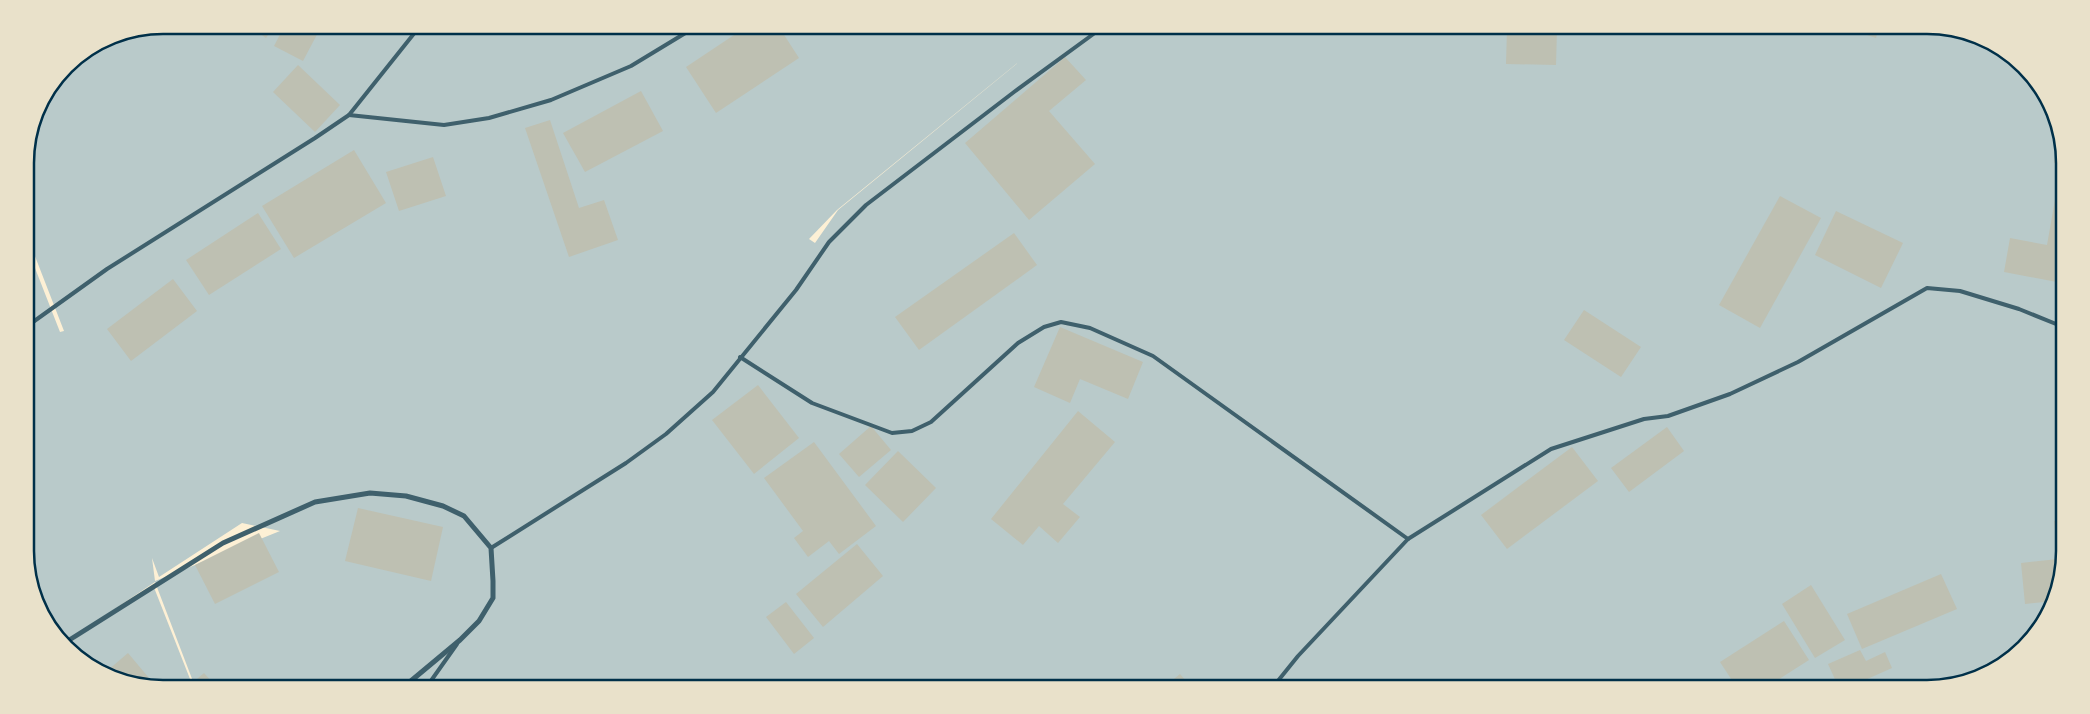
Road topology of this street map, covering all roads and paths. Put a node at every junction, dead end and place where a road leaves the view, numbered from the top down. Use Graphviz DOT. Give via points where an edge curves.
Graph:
graph roads {
  1 [pos="414,34"];
  2 [pos="684,34"];
  3 [pos="1095,34"];
  4 [pos="349,115"];
  5 [pos="34,322"];
  6 [pos="2056,323"];
  7 [pos="740,357"];
  8 [pos="1408,539"];
  9 [pos="491,548"];
  10 [pos="70,640"];
  11 [pos="460,640"];
  12 [pos="412,680"];
  13 [pos="432,680"];
  14 [pos="1279,680"];
  1 -- 4 [label="lane"];
  2 -- 4 [label="lane" via="631,66 550,100 489,118 444,125"];
  3 -- 7 [label="lane" via="866,205 829,242 796,290"];
  4 -- 5 [label="lane" via="107,270"];
  6 -- 8 [label="lane" via="2019,308 1960,291 1934,287 1923,289 1798,362 1730,394 1668,416 1644,419 1551,449"];
  7 -- 8 [label="lane" via="812,403 892,433 912,431 931,422 1018,343 1044,327 1061,322 1090,328 1153,356"];
  7 -- 9 [label="lane" via="713,392 666,434"];
  8 -- 14 [label="lane"];
  9 -- 10 [label="street" via="464,516 443,506 406,496 370,493 315,502 223,543"];
  9 -- 11 [label="street" via="493,598 479,621"];
  11 -- 12 [label="street"];
  11 -- 13 [label="lane"];
}
